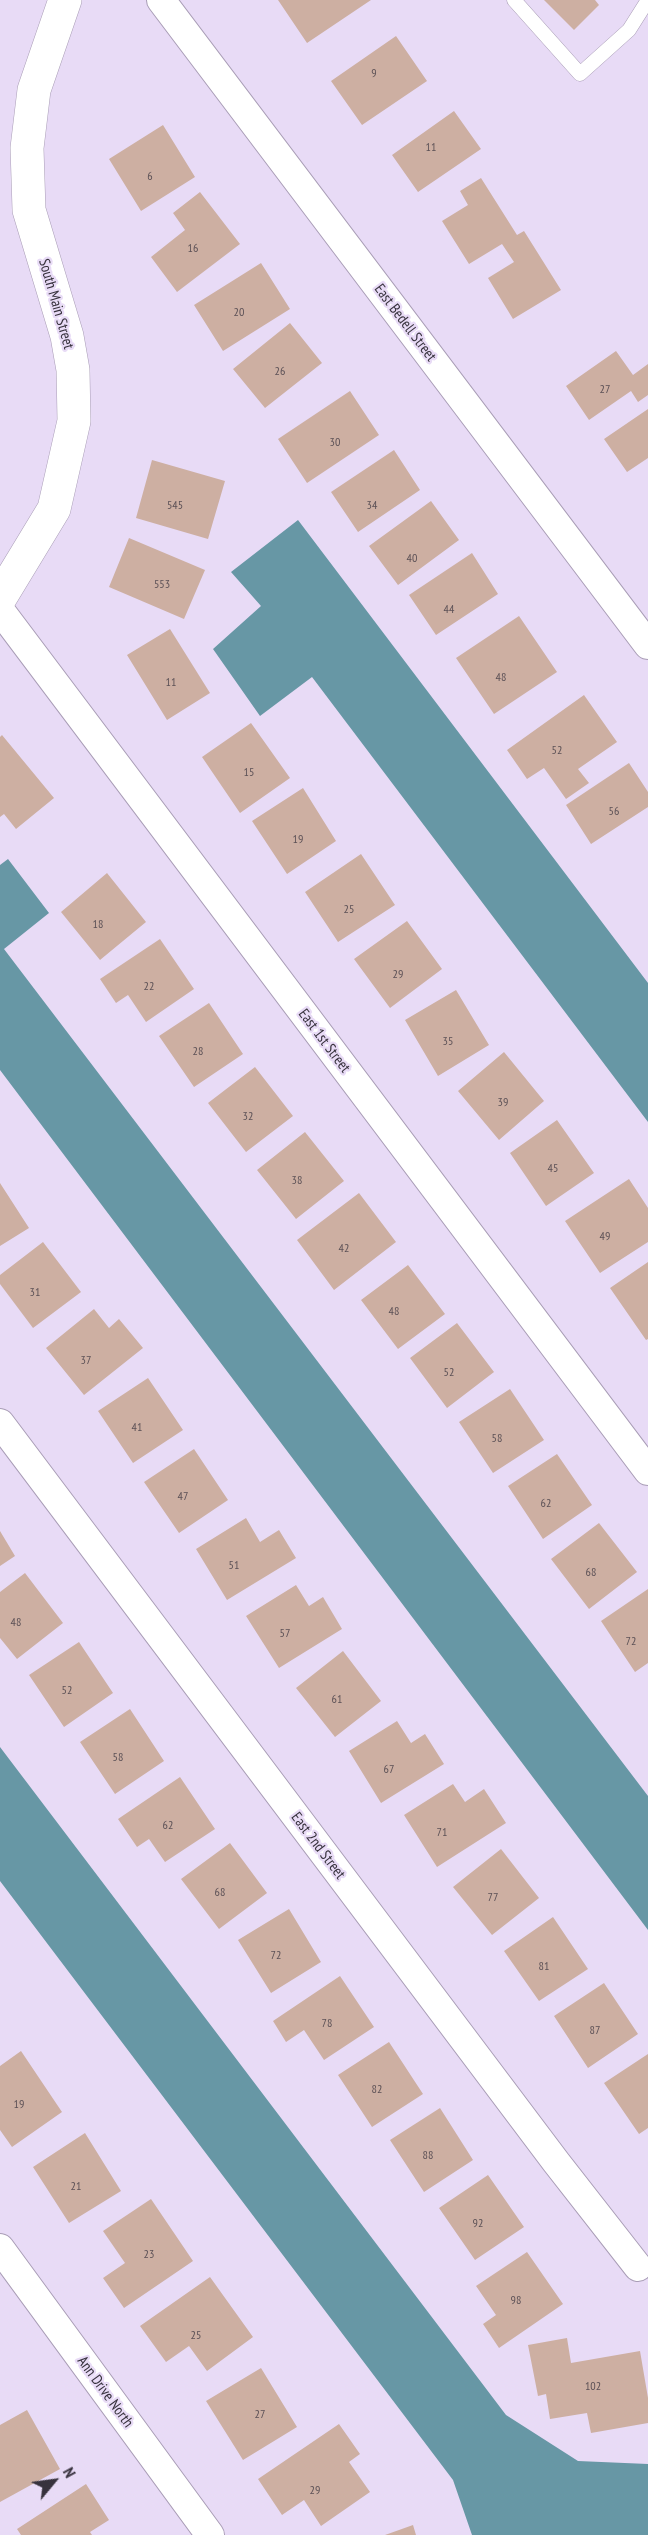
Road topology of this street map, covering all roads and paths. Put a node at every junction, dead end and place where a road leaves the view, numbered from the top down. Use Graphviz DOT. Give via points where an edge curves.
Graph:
graph roads {
  1 [pos="65,0"];
  2 [pos="161,0"];
  3 [pos="514,0"];
  4 [pos="648,0"];
  5 [pos="0,598"];
  6 [pos="0,610"];
  7 [pos="648,645"];
  8 [pos="0,1423"];
  9 [pos="648,1471"];
  10 [pos="0,2248"];
  11 [pos="638,2268"];
  12 [pos="210,2535"];
  1 -- 5 [label="street, South Main Street" via="34,90 27,148 29,210 74,370 74,421 54,509"];
  2 -- 7 [label="street, East Bedell Street"];
  3 -- 4 [label="lane" via="580,74 629,30"];
  6 -- 9 [label="street, East 1st Street"];
  8 -- 11 [label="street, East 2nd Street"];
  10 -- 12 [label="street, Ann Drive North"];
}
